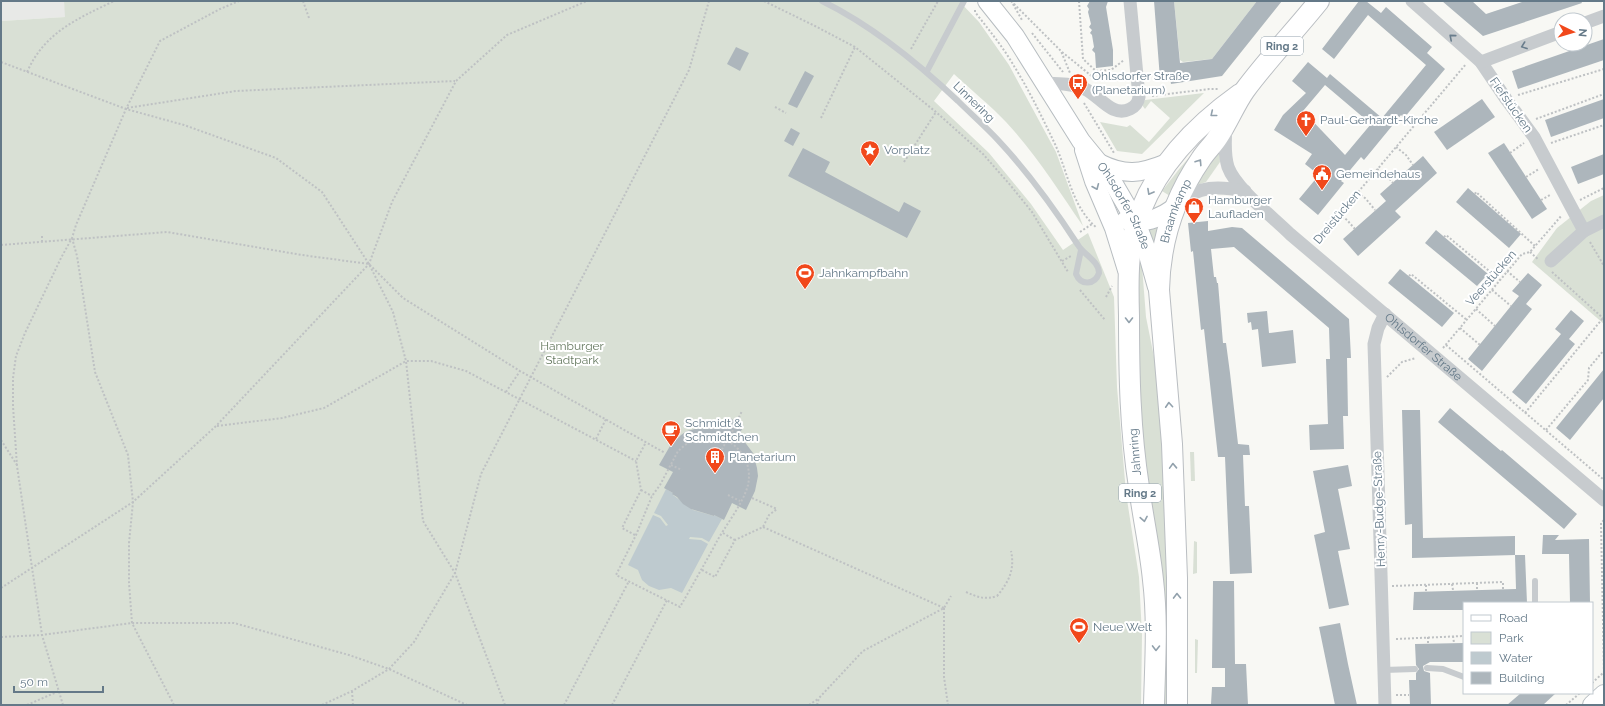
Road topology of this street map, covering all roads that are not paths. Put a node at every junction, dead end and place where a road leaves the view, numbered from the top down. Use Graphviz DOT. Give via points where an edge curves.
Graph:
graph roads {
  1 [pos="822,1"];
  2 [pos="964,1"];
  3 [pos="1130,1"];
  4 [pos="1319,1"];
  5 [pos="1412,1"];
  6 [pos="981,7"];
  7 [pos="1604,16"];
  8 [pos="1593,20"];
  9 [pos="1553,34"];
  10 [pos="1477,58"];
  11 [pos="927,71"];
  12 [pos="1045,83"];
  13 [pos="1244,91"];
  14 [pos="1226,123"];
  15 [pos="1081,140"];
  16 [pos="1099,163"];
  17 [pos="1167,163"];
  18 [pos="1245,191"];
  19 [pos="1106,206"];
  20 [pos="1174,208"];
  21 [pos="1604,221"];
  22 [pos="1136,222"];
  23 [pos="1584,231"];
  24 [pos="1081,250"];
  25 [pos="1548,263"];
  26 [pos="1122,281"];
  27 [pos="1160,302"];
  28 [pos="1384,314"];
  29 [pos="1604,500"];
  30 [pos="1535,581"];
  31 [pos="1535,602"];
  32 [pos="1427,668"];
  33 [pos="1415,669"];
  34 [pos="1384,670"];
  35 [pos="1463,677"];
  36 [pos="1604,694"];
  37 [pos="1154,705"];
  38 [pos="1177,705"];
  39 [pos="1385,705"];
  40 [pos="1592,705"];
  1 -- 11 [label="lane, Linnering" via="847,13"];
  2 -- 11 [label="lane"];
  3 -- 12 [label="street" via="1140,97 1135,106 1116,111 1078,86"];
  4 -- 13 [label="main road, Braamkamp / Ring 2"];
  10 -- 5 [label="street, Fiefstücken, one-way"];
  6 -- 12 [label="street, Ohlsdorfer Straße" via="1015,36"];
  7 -- 8 [label="street"];
  9 -- 10 [label="street, one-way"];
  10 -- 23 [label="street, Fiefstücken" via="1525,124"];
  11 -- 24 [label="lane, Linnering" via="997,139 1045,197"];
  12 -- 15 [label="street, Ohlsdorfer Straße"];
  13 -- 14 [label="main road, Braamkamp / Ring 2"];
  13 -- 17 [label="main road, Braamkamp / Ring 2, one-way" via="1205,120"];
  14 -- 18 [label="street, Ohlsdorfer Straße" via="1225,152 1228,167"];
  20 -- 14 [label="main road, Braamkamp / Ring 2, one-way" via="1189,177"];
  15 -- 16 [label="street, Ohlsdorfer Straße"];
  15 -- 19 [label="street, Ohlsdorfer Straße, one-way" via="1094,181"];
  16 -- 17 [label="street" via="1130,173"];
  16 -- 22 [label="street, Ohlsdorfer Straße"];
  17 -- 22 [label="main road, Braamkamp / Ring 2, one-way"];
  18 -- 20 [label="street" via="1220,187 1206,189 1185,198"];
  18 -- 28 [label="street, Ohlsdorfer Straße"];
  19 -- 22 [label="street" via="1122,218"];
  19 -- 26 [label="street, Ohlsdorfer Straße" via="1123,253"];
  20 -- 22 [label="street" via="1153,219"];
  20 -- 27 [label="main road, Braamkamp / Ring 2" via="1162,253"];
  21 -- 23 [label="street"];
  22 -- 26 [label="main road, Jahnring / Ring 2"];
  22 -- 27 [label="street, Ohlsdorfer Straße" via="1151,263"];
  23 -- 25 [label="street"];
  24 -- 24 [label="lane, Linnering" via="1076,274 1081,281 1092,282 1098,276 1098,267"];
  26 -- 37 [label="main road, Jahnring / Ring 2, one-way" via="1138,486 1151,558 1155,607"];
  38 -- 27 [label="main road, Braamkamp / Ring 2, one-way" via="1176,534 1172,444"];
  28 -- 29 [label="street, Ohlsdorfer Straße"];
  28 -- 34 [label="street, Henry-Budge-Straße" via="1374,344"];
  30 -- 31 [label="lane"];
  32 -- 35 [label="lane" via="1443,669"];
  33 -- 34 [label="lane"];
  34 -- 39 [label="street, Henry-Budge-Straße"];
  36 -- 40 [label="street"];
}
